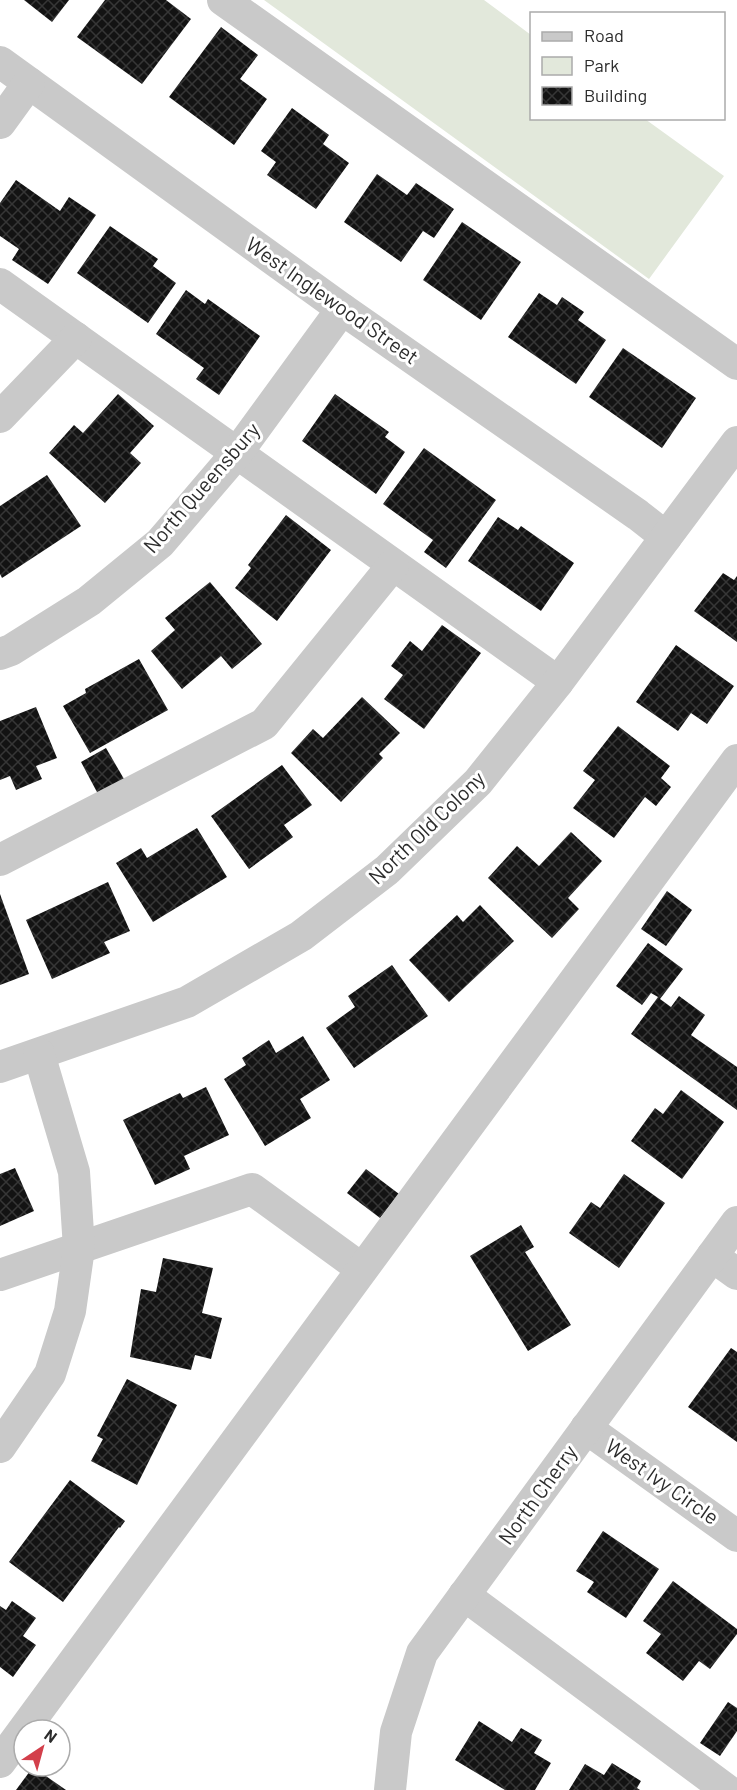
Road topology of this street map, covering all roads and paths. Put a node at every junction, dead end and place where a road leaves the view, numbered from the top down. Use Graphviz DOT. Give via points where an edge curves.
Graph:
graph roads {
  1 [pos="223,0"];
  2 [pos="0,62"];
  3 [pos="29,83"];
  4 [pos="0,123"];
  5 [pos="0,284"];
  6 [pos="342,309"];
  7 [pos="76,338"];
  8 [pos="737,364"];
  9 [pos="0,417"];
  10 [pos="737,442"];
  11 [pos="237,453"];
  12 [pos="666,537"];
  13 [pos="393,565"];
  14 [pos="0,654"];
  15 [pos="558,682"];
  16 [pos="737,760"];
  17 [pos="0,860"];
  18 [pos="39,1054"];
  19 [pos="0,1067"];
  20 [pos="737,1222"];
  21 [pos="79,1248"];
  22 [pos="712,1256"];
  23 [pos="362,1269"];
  24 [pos="737,1274"];
  25 [pos="0,1275"];
  26 [pos="586,1428"];
  27 [pos="0,1447"];
  28 [pos="737,1536"];
  29 [pos="464,1595"];
  30 [pos="0,1762"];
  31 [pos="390,1790"];
  32 [pos="727,1790"];
  1 -- 8 [label="street"];
  2 -- 3 [label="street, West Inglewood Street"];
  3 -- 4 [label="street"];
  3 -- 6 [label="street, West Inglewood Street"];
  5 -- 7 [label="street"];
  6 -- 11 [label="street, North Queensbury"];
  6 -- 12 [label="street, West Inglewood Street"];
  7 -- 9 [label="street"];
  7 -- 11 [label="street"];
  10 -- 12 [label="street, North Old Colony"];
  11 -- 13 [label="street"];
  11 -- 14 [label="street, North Queensbury" via="160,543 89,601"];
  12 -- 15 [label="street, North Old Colony"];
  13 -- 15 [label="street"];
  13 -- 17 [label="street" via="264,724"];
  15 -- 18 [label="street, North Old Colony" via="478,782 387,870 301,936 187,1002"];
  16 -- 23 [label="street"];
  18 -- 19 [label="street, North Old Colony"];
  18 -- 21 [label="street" via="74,1172"];
  20 -- 22 [label="street, North Cherry"];
  21 -- 23 [label="street" via="252,1190"];
  21 -- 25 [label="street"];
  21 -- 27 [label="street" via="70,1311 50,1374"];
  22 -- 24 [label="street"];
  22 -- 26 [label="street, North Cherry"];
  23 -- 30 [label="street"];
  26 -- 28 [label="street, West Ivy Circle"];
  26 -- 29 [label="street, North Cherry"];
  29 -- 31 [label="street, North Cherry" via="422,1653 396,1732"];
  29 -- 32 [label="street"];
}
